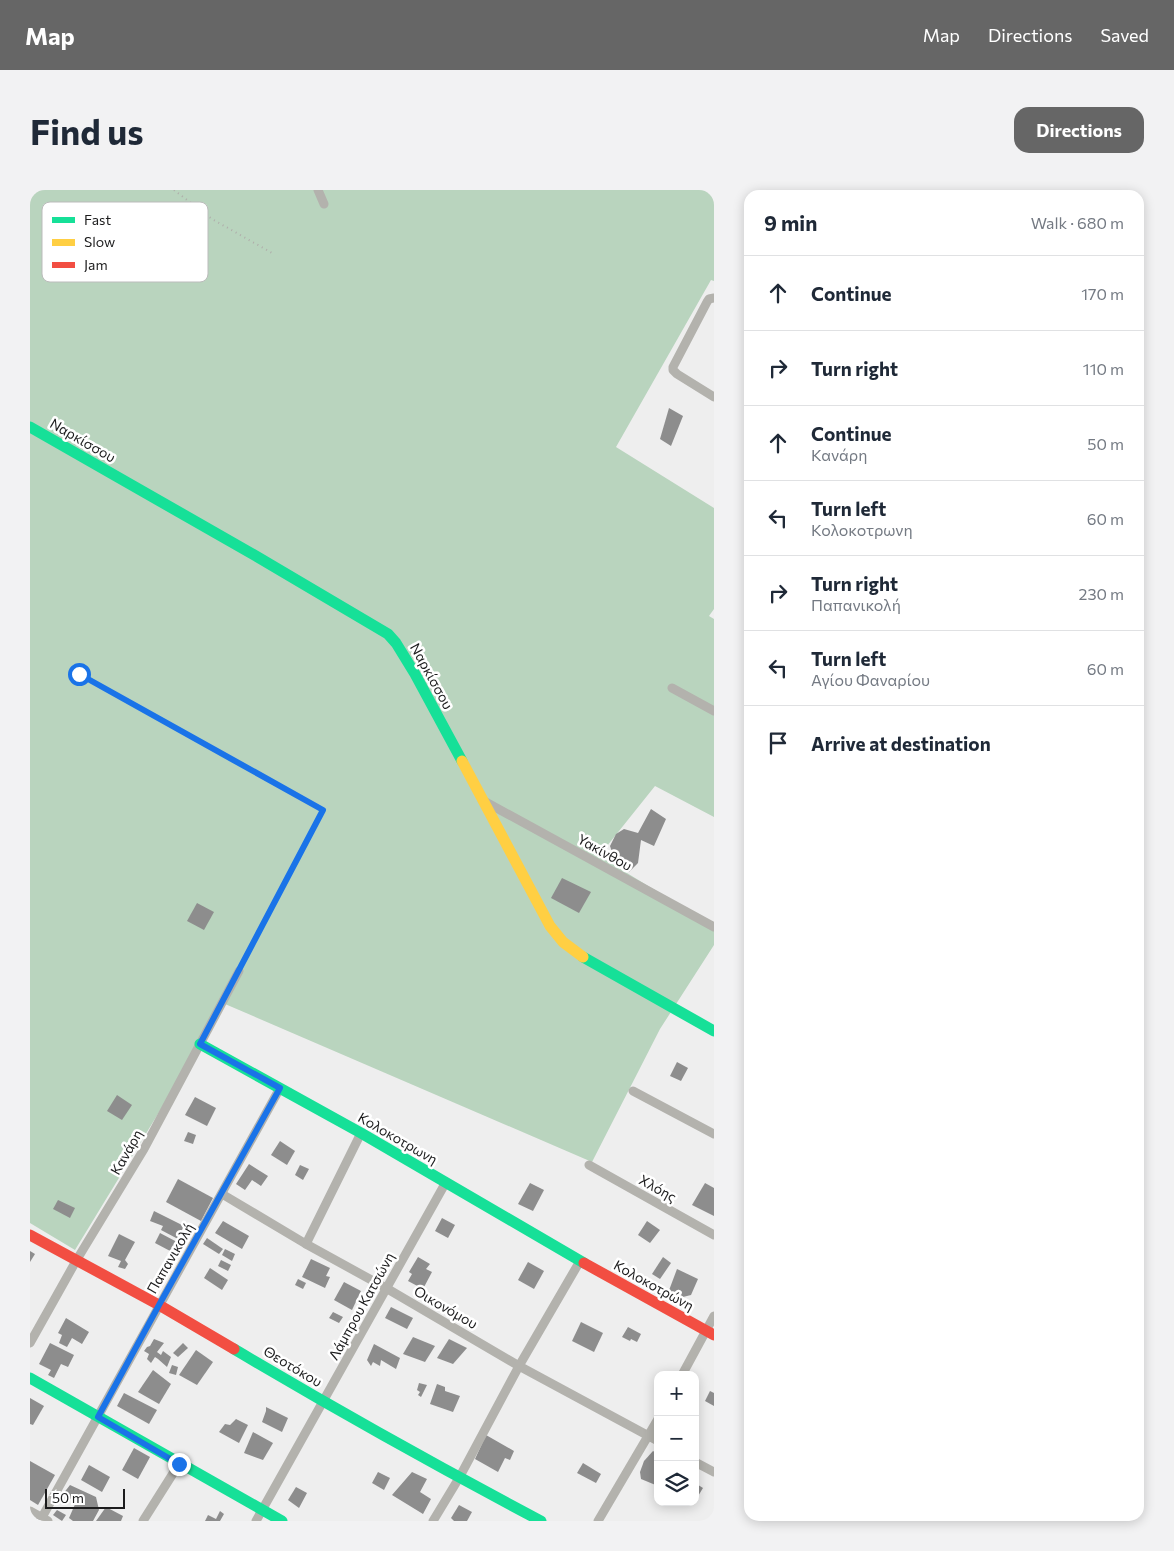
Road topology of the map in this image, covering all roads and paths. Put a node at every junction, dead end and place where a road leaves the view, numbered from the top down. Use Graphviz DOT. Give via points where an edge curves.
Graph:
graph roads {
  1 [pos="174,190"];
  2 [pos="318,190"];
  3 [pos="190,202"];
  4 [pos="324,204"];
  5 [pos="208,215"];
  6 [pos="272,253"];
  7 [pos="714,298"];
  8 [pos="714,397"];
  9 [pos="30,427"];
  10 [pos="79,674"];
  11 [pos="672,688"];
  12 [pos="714,711"];
  13 [pos="482,800"];
  14 [pos="714,927"];
  15 [pos="239,971"];
  16 [pos="714,1031"];
  17 [pos="200,1044"];
  18 [pos="280,1088"];
  19 [pos="633,1091"];
  20 [pos="361,1133"];
  21 [pos="714,1134"];
  22 [pos="589,1165"];
  23 [pos="446,1182"];
  24 [pos="222,1194"];
  25 [pos="30,1235"];
  26 [pos="714,1235"];
  27 [pos="306,1244"];
  28 [pos="76,1261"];
  29 [pos="580,1261"];
  30 [pos="386,1288"];
  31 [pos="159,1305"];
  32 [pos="714,1316"];
  33 [pos="710,1333"];
  34 [pos="30,1343"];
  35 [pos="519,1366"];
  36 [pos="685,1371"];
  37 [pos="30,1378"];
  38 [pos="323,1402"];
  39 [pos="98,1417"];
  40 [pos="654,1427"];
  41 [pos="649,1436"];
  42 [pos="654,1439"];
  43 [pos="179,1464"];
  44 [pos="699,1464"];
  45 [pos="714,1472"];
  46 [pos="459,1478"];
  47 [pos="262,1510"];
  48 [pos="30,1511"];
  49 [pos="44,1520"];
  50 [pos="143,1521"];
  51 [pos="256,1521"];
  52 [pos="282,1521"];
  53 [pos="434,1521"];
  54 [pos="541,1521"];
  55 [pos="598,1521"];
  1 -- 3 [label="path"];
  2 -- 4 [label="street"];
  5 -- 6 [label="path"];
  7 -- 8 [label="street" via="707,302 673,370"];
  9 -- 13 [label="street, Ναρκίσσου" via="388,634 415,674"];
  10 -- 15 [label="path" via="323,810"];
  11 -- 12 [label="street"];
  13 -- 14 [label="street, Υακίνθου"];
  13 -- 16 [label="street, Ναρκίσσου" via="559,940 590,962"];
  15 -- 17 [label="street, Κανάρη"];
  17 -- 18 [label="street, Κολοκοτρωνη"];
  17 -- 28 [label="street, Κανάρη" via="144,1149"];
  18 -- 20 [label="street, Κολοκοτρωνη"];
  18 -- 24 [label="street, Παπανικολή"];
  19 -- 21 [label="street"];
  20 -- 23 [label="street, Κολοκοτρωνη"];
  20 -- 27 [label="street"];
  22 -- 26 [label="street, Χλόης"];
  23 -- 29 [label="street, Κολοκοτρωνη"];
  23 -- 30 [label="street, Λάμπρου Κατσώνη"];
  24 -- 27 [label="street, Οικονόμου"];
  24 -- 31 [label="street, Παπανικολή"];
  25 -- 28 [label="street, Θεοτόκου"];
  27 -- 30 [label="street, Οικονόμου"];
  28 -- 31 [label="street, Θεοτόκου"];
  28 -- 34 [label="street, Κανάρη"];
  29 -- 33 [label="street, Κολοκοτρώνη"];
  29 -- 35 [label="street"];
  30 -- 35 [label="street, Οικονόμου"];
  30 -- 38 [label="street, Λάμπρου Κατσώνη"];
  31 -- 38 [label="street, Θεοτόκου"];
  31 -- 39 [label="street, Παπανικολή"];
  32 -- 33 [label="street"];
  33 -- 36 [label="street"];
  35 -- 41 [label="street, Οικονόμου"];
  35 -- 46 [label="street"];
  37 -- 39 [label="street"];
  38 -- 46 [label="street, Θεοτόκου"];
  38 -- 47 [label="street, Λάμπρου Κατσώνη"];
  39 -- 43 [label="street"];
  39 -- 49 [label="street, Παπανικολή"];
  40 -- 41 [label="street"];
  41 -- 42 [label="street, Οικονόμου"];
  41 -- 55 [label="street"];
  43 -- 47 [label="street"];
  43 -- 50 [label="street"];
  44 -- 45 [label="street"];
  46 -- 53 [label="street"];
  46 -- 54 [label="street, Θεοτόκου"];
  47 -- 51 [label="street, Λάμπρου Κατσώνη"];
  47 -- 52 [label="street"];
  48 -- 49 [label="street"];
}
